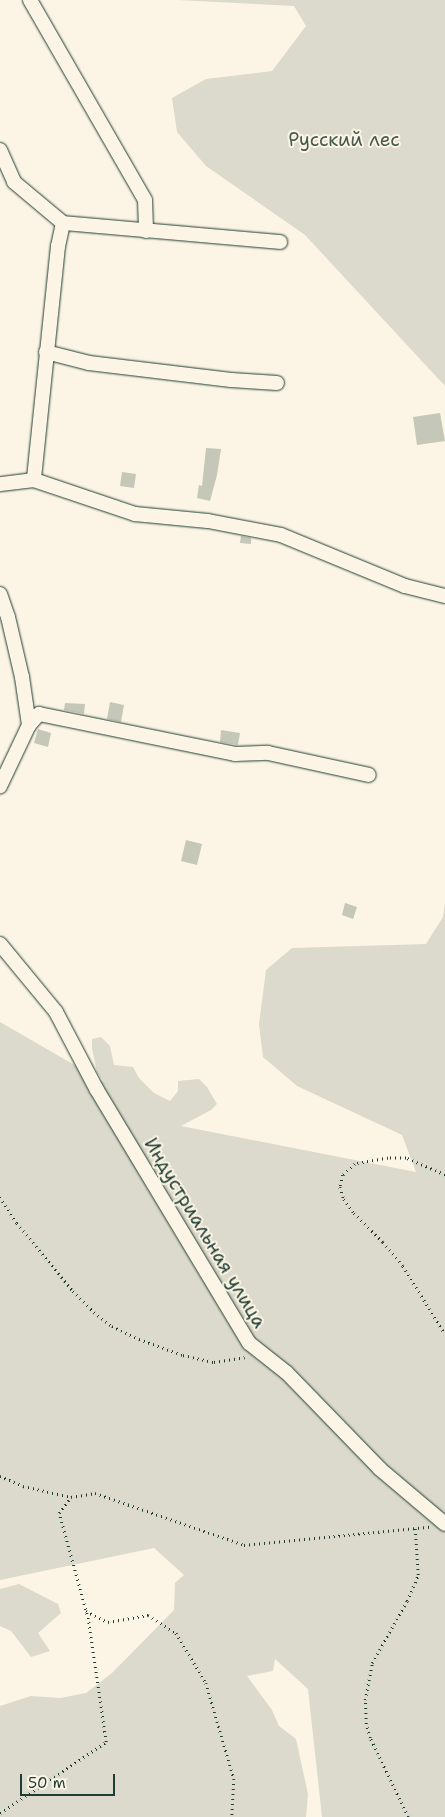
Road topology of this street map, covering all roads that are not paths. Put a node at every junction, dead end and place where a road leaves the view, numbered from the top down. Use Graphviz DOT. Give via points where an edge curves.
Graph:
graph roads {
  1 [pos="30,0"];
  2 [pos="0,150"];
  3 [pos="63,223"];
  4 [pos="146,230"];
  5 [pos="280,242"];
  6 [pos="46,352"];
  7 [pos="277,383"];
  8 [pos="34,480"];
  9 [pos="0,484"];
  10 [pos="0,594"];
  11 [pos="445,596"];
  12 [pos="29,725"];
  13 [pos="368,775"];
  14 [pos="0,786"];
  15 [pos="0,944"];
  16 [pos="441,1525"];
  1 -- 4 [label="street" via="145,200"];
  2 -- 3 [label="street" via="14,182"];
  3 -- 4 [label="street"];
  3 -- 6 [label="street"];
  4 -- 5 [label="street"];
  6 -- 7 [label="street" via="89,363"];
  6 -- 8 [label="street"];
  8 -- 9 [label="street"];
  8 -- 11 [label="street" via="135,514 208,521 281,534 405,586"];
  10 -- 12 [label="street" via="22,677"];
  12 -- 13 [label="street" via="39,714 235,754 268,753"];
  12 -- 14 [label="street"];
  15 -- 16 [label="street, Индустриальная улица" via="56,1012 97,1090 249,1343 287,1373 380,1470"];
}
